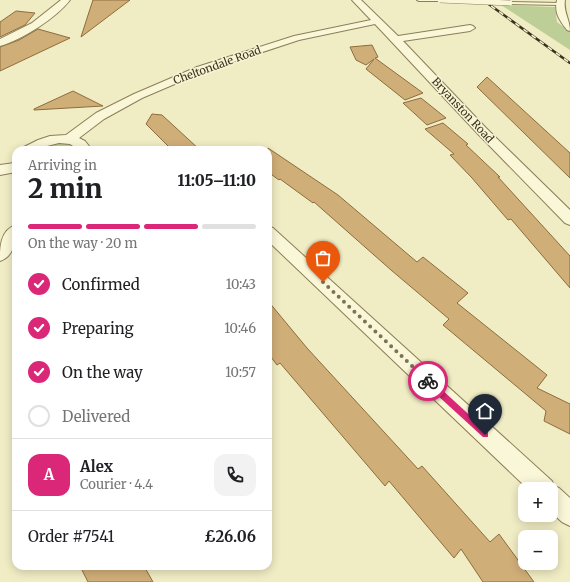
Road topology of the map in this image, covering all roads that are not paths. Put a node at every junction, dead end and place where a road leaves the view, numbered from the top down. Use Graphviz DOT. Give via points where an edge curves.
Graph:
graph roads {
  1 [pos="66,0"];
  2 [pos="356,0"];
  3 [pos="420,0"];
  4 [pos="440,0"];
  5 [pos="561,2"];
  6 [pos="377,21"];
  7 [pos="470,28"];
  8 [pos="570,28"];
  9 [pos="396,39"];
  10 [pos="0,43"];
  11 [pos="69,140"];
  12 [pos="34,146"];
  13 [pos="84,146"];
  14 [pos="0,170"];
  15 [pos="12,170"];
  16 [pos="570,219"];
  17 [pos="12,236"];
  18 [pos="272,236"];
  19 [pos="0,255"];
  20 [pos="536,482"];
  21 [pos="558,503"];
  22 [pos="570,514"];
  1 -- 10 [label="street" via="39,23"];
  2 -- 6 [label="street, Bryanston Road"];
  3 -- 4 [label="lane"];
  4 -- 5 [label="lane, bridge"];
  5 -- 8 [label="street" via="561,18"];
  6 -- 9 [label="street, Bryanston Road"];
  6 -- 11 [label="street, Cheltondale Road" via="297,38 201,69 138,96 100,116"];
  7 -- 9 [label="street"];
  9 -- 16 [label="street, Bryanston Road" via="482,131"];
  11 -- 12 [label="street" via="52,140"];
  11 -- 13 [label="street"];
  14 -- 15 [label="street"];
  17 -- 19 [label="street"];
  18 -- 20 [label="street"];
  21 -- 22 [label="street"];
}
